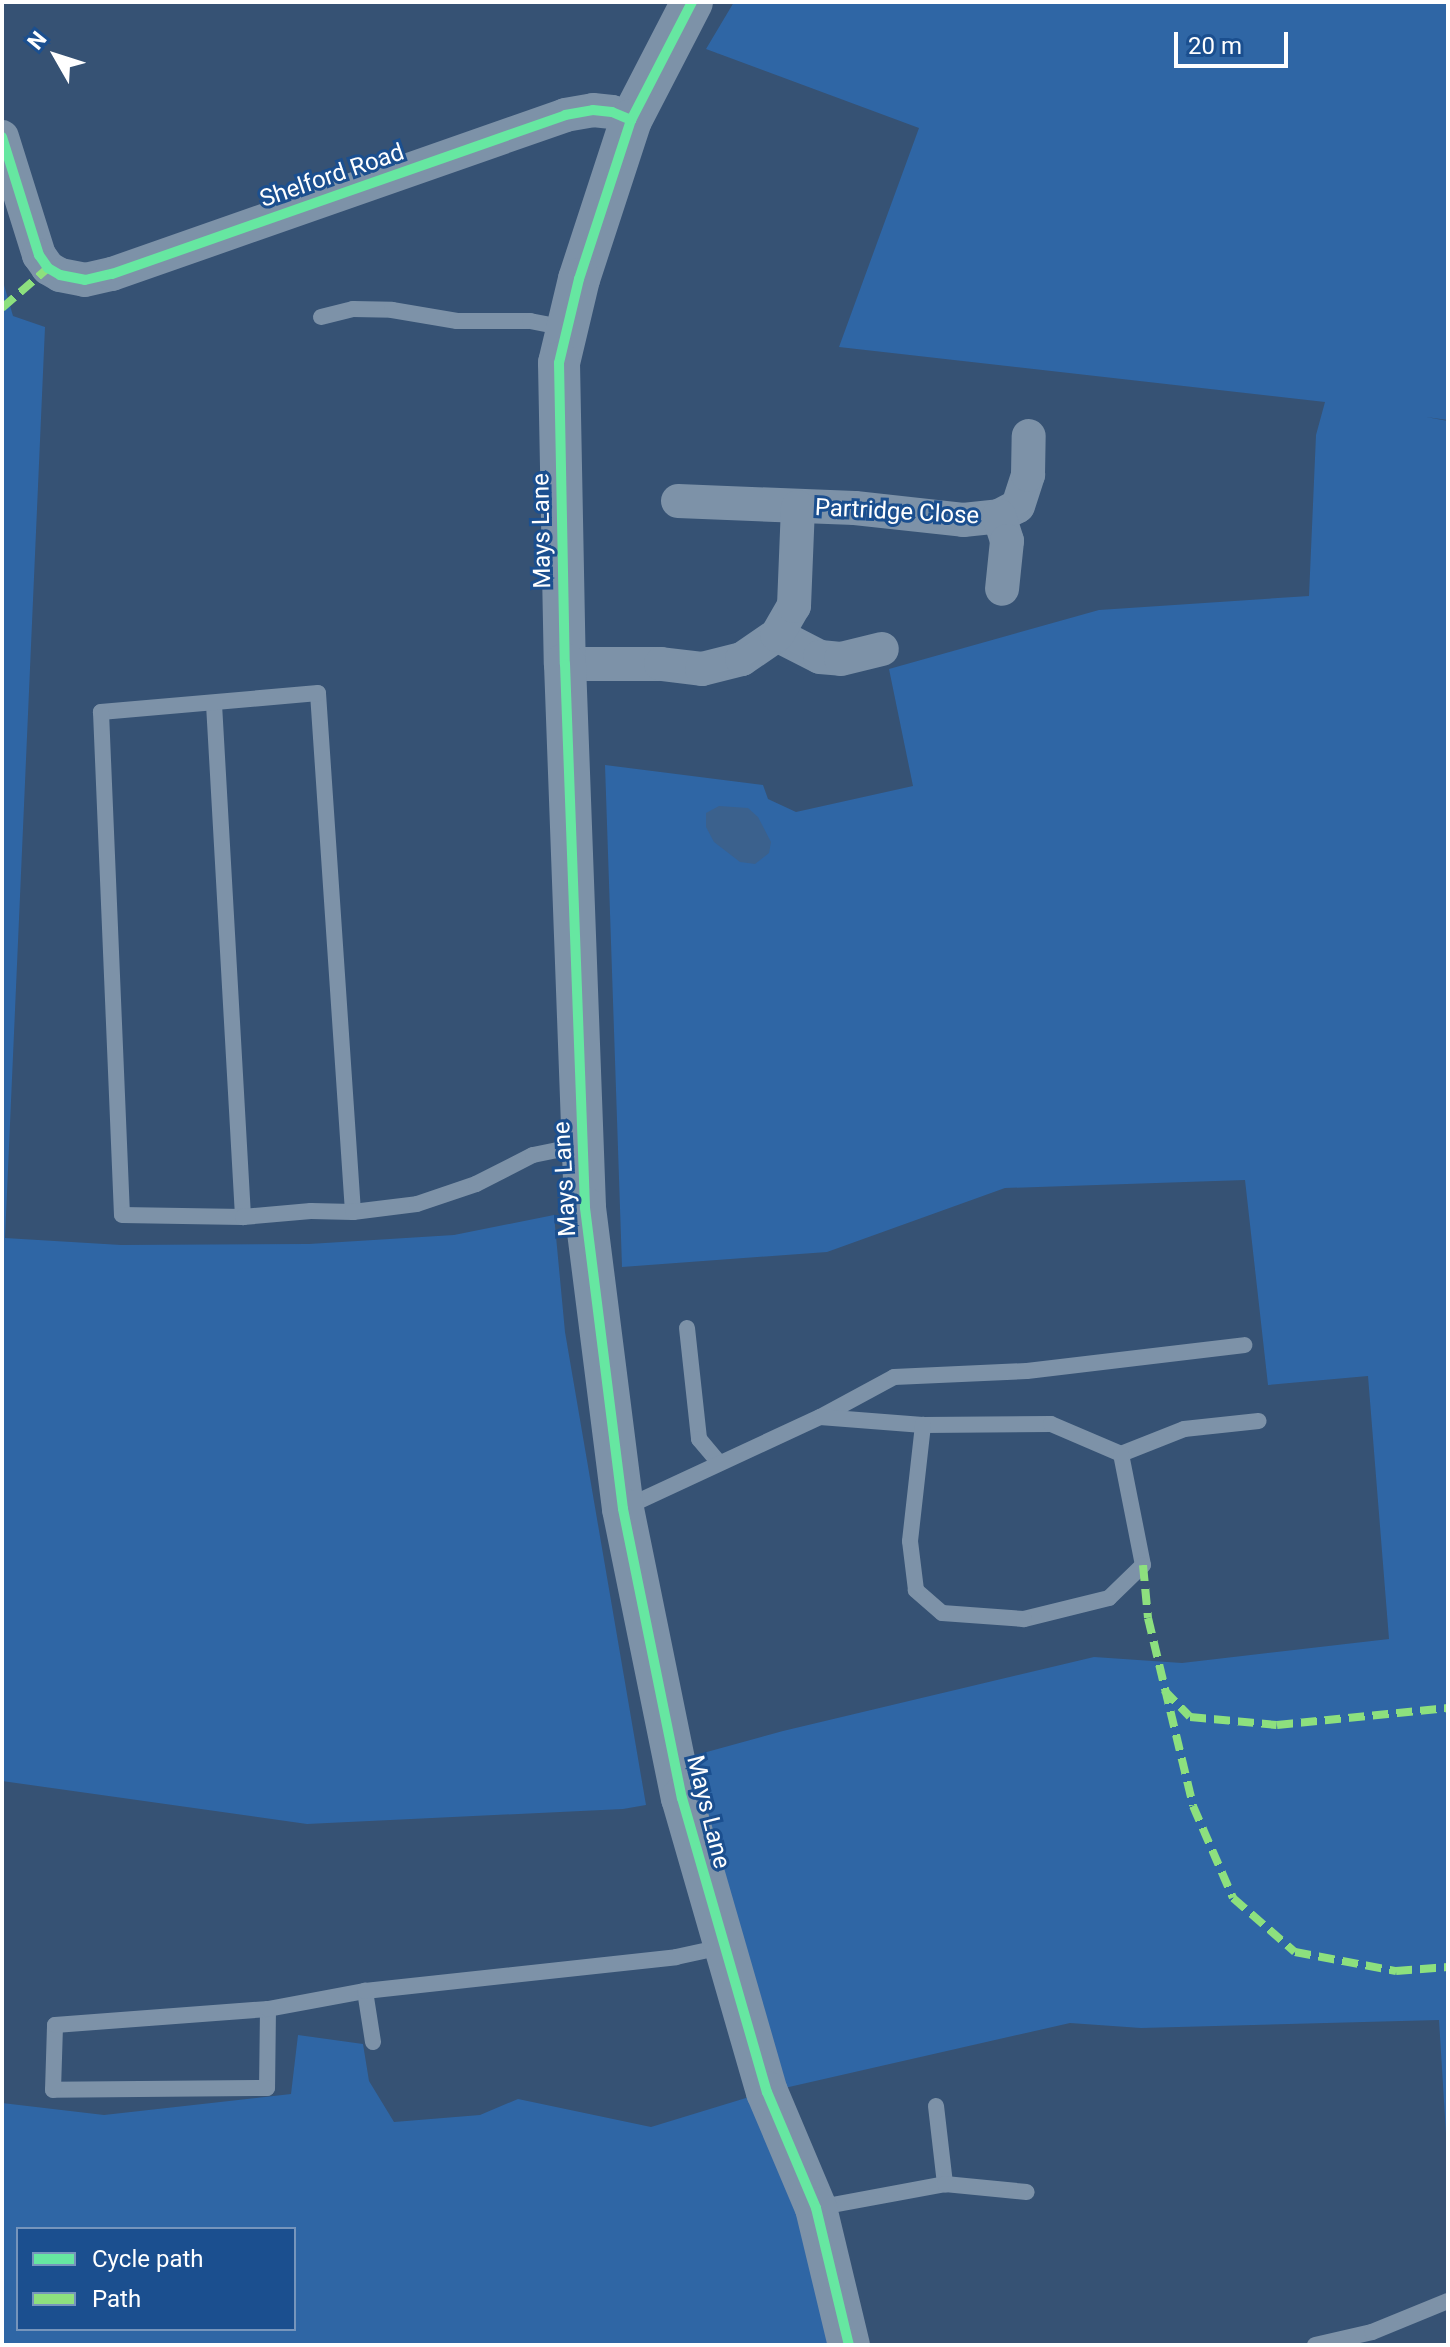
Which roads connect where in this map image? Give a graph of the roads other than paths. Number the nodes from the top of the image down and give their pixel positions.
1 (692, 2) edge
2 (631, 120) junction
3 (2, 137) edge
4 (321, 317) dead end
5 (565, 328) junction
6 (1029, 436) dead end
7 (678, 501) dead end
8 (798, 507) junction
9 (999, 516) junction
10 (1002, 589) dead end
11 (777, 635) junction
12 (882, 649) dead end
13 (565, 664) junction
14 (214, 704) junction
15 (582, 1145) junction
16 (353, 1212) junction
17 (243, 1217) junction
18 (687, 1328) dead end
19 (1244, 1345) dead end
20 (820, 1417) junction
21 (1259, 1421) dead end
22 (923, 1425) junction
23 (1121, 1454) junction
24 (718, 1462) junction
25 (623, 1509) junction
26 (722, 1947) junction
27 (365, 1991) junction
28 (268, 2009) junction
29 (373, 2042) dead end
30 (936, 2106) dead end
31 (945, 2184) junction
32 (1027, 2192) dead end
33 (816, 2208) junction
34 (1448, 2301) edge
35 (849, 2345) edge
36 (1315, 2345) edge

1 - 2 street, Mays Lane
2 - 3 street, Shelford Road
2 - 5 street, Mays Lane
4 - 5 lane
5 - 13 street, Mays Lane
6 - 9 street, Partridge Close
7 - 8 street, Partridge Close
8 - 9 street, Partridge Close
8 - 11 street, Partridge Close
9 - 10 street
11 - 12 street
11 - 13 street, Partridge Close
13 - 15 street, Mays Lane
14 - 16 lane
14 - 17 lane
14 - 17 lane
15 - 16 lane
15 - 25 street, Mays Lane
16 - 17 lane
18 - 24 lane
19 - 20 lane
20 - 22 lane
20 - 24 lane
21 - 23 lane
22 - 23 lane
22 - 23 lane
24 - 25 lane
25 - 26 street, Mays Lane
26 - 27 lane
26 - 33 street, Mays Lane
27 - 28 lane
27 - 29 lane
28 - 28 lane
30 - 31 lane
31 - 32 lane
31 - 33 lane
33 - 35 street, Mays Lane
34 - 36 lane

